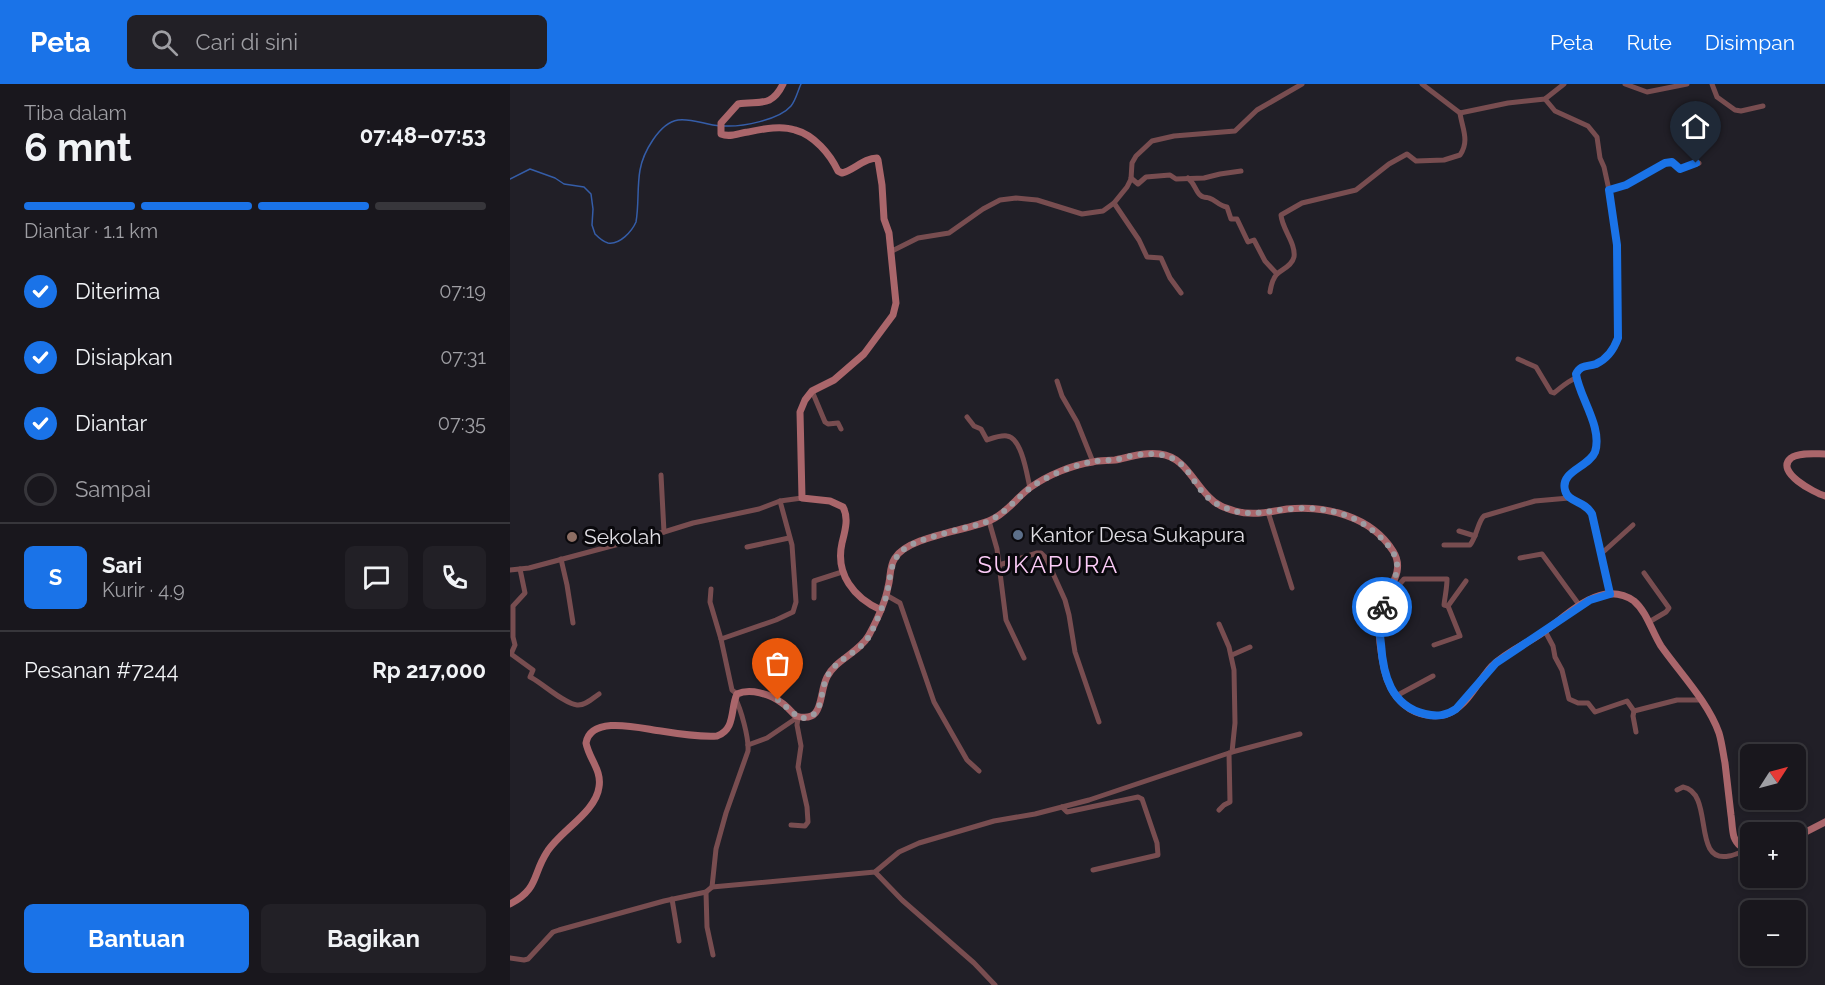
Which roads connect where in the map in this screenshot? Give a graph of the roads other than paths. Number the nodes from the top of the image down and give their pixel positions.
1 (783, 84) edge
2 (1302, 84) edge
3 (1422, 84) edge
4 (1564, 84) edge
5 (1625, 84) edge
6 (1687, 84) edge
7 (1712, 84) edge
8 (1545, 99) junction
9 (1762, 106) dead end
10 (1460, 112) junction
11 (1699, 163) dead end
12 (1241, 171) dead end
13 (1131, 178) junction
14 (1188, 178) junction
15 (1609, 190) junction
16 (1114, 203) junction
17 (892, 251) junction
18 (1277, 274) junction
19 (1180, 292) dead end
20 (1269, 292) dead end
21 (1518, 359) dead end
22 (1576, 378) junction
23 (1057, 381) dead end
24 (812, 391) junction
25 (967, 417) dead end
26 (841, 429) dead end
27 (1825, 453) edge
28 (1093, 462) junction
29 (661, 475) dead end
30 (1030, 488) junction
31 (1825, 496) edge
32 (802, 498) junction
33 (1569, 498) junction
34 (780, 501) junction
35 (1268, 512) junction
36 (989, 521) junction
37 (1634, 525) dead end
38 (1459, 531) dead end
39 (664, 532) junction
40 (1475, 536) junction
41 (789, 538) junction
42 (1444, 545) dead end
43 (747, 547) dead end
44 (1602, 553) junction
45 (1520, 558) dead end
46 (561, 559) junction
47 (999, 565) junction
48 (520, 569) junction
49 (510, 570) edge
50 (842, 572) junction
51 (1644, 573) dead end
52 (1466, 582) dead end
53 (1292, 588) dead end
54 (711, 589) dead end
55 (1610, 594) junction
56 (886, 595) junction
57 (814, 598) dead end
58 (1385, 600) junction
59 (1448, 606) junction
60 (1580, 606) junction
61 (881, 610) junction
62 (1649, 622) junction
63 (573, 623) dead end
64 (1219, 624) dead end
65 (1545, 631) junction
66 (722, 639) junction
67 (1434, 645) dead end
68 (1250, 647) dead end
69 (1232, 655) junction
70 (1024, 658) dead end
71 (1432, 676) dead end
72 (599, 694) dead end
73 (736, 696) junction
74 (1396, 696) junction
75 (1700, 700) junction
76 (1634, 711) junction
77 (798, 718) junction
78 (1099, 722) dead end
79 (1636, 732) dead end
80 (1300, 734) dead end
81 (748, 745) junction
82 (1231, 753) junction
83 (979, 771) dead end
84 (1677, 790) dead end
85 (1062, 807) junction
86 (1219, 810) dead end
87 (1825, 822) edge
88 (791, 825) dead end
89 (1806, 832) edge
90 (1740, 845) edge
91 (1740, 853) edge
92 (1093, 870) dead end
93 (875, 872) junction
94 (712, 887) junction
95 (706, 892) junction
96 (672, 899) junction
97 (510, 904) edge
98 (679, 941) dead end
99 (713, 955) dead end
100 (510, 958) edge
101 (995, 985) edge

1 - 17 main road
2 - 13 street
3 - 10 street
4 - 8 street
5 - 6 street
7 - 9 street
8 - 10 street
8 - 15 street
10 - 18 street
11 - 15 street
12 - 14 street
13 - 14 street
13 - 16 street
14 - 18 street
15 - 22 street
16 - 17 street
16 - 19 street
17 - 24 main road
18 - 20 street
21 - 22 street
22 - 33 street
23 - 28 street
24 - 26 street
24 - 32 main road
25 - 30 street
27 - 31 main road
28 - 30 main road
28 - 35 main road
29 - 39 street
30 - 36 main road
32 - 34 street
32 - 50 main road
33 - 40 street
33 - 44 street
34 - 39 street
34 - 41 street
35 - 53 street
35 - 58 main road
36 - 47 street
36 - 56 main road
37 - 44 street
38 - 40 street
39 - 46 street
40 - 42 street
41 - 43 street
41 - 66 street
44 - 55 street
45 - 60 street
46 - 48 street
46 - 63 street
47 - 70 street
47 - 78 street
48 - 49 street
48 - 72 street
50 - 57 street
50 - 61 main road
51 - 62 street
52 - 59 street
54 - 66 street
55 - 60 main road
55 - 62 main road
56 - 61 main road
56 - 83 street
58 - 59 street
58 - 74 main road
59 - 67 street
60 - 65 main road
61 - 77 main road
62 - 75 main road
64 - 69 street
65 - 74 main road
65 - 76 street
66 - 73 street
68 - 69 street
69 - 82 street
71 - 74 street
73 - 77 main road
73 - 81 street
73 - 97 main road
75 - 76 street
75 - 90 main road
76 - 79 street
77 - 81 street
77 - 88 street
80 - 82 street
81 - 94 street
82 - 85 street
82 - 86 street
84 - 91 street
85 - 92 street
85 - 93 street
87 - 89 main road
93 - 94 street
93 - 101 street
94 - 95 street
95 - 96 street
95 - 99 street
96 - 98 street
96 - 100 street

